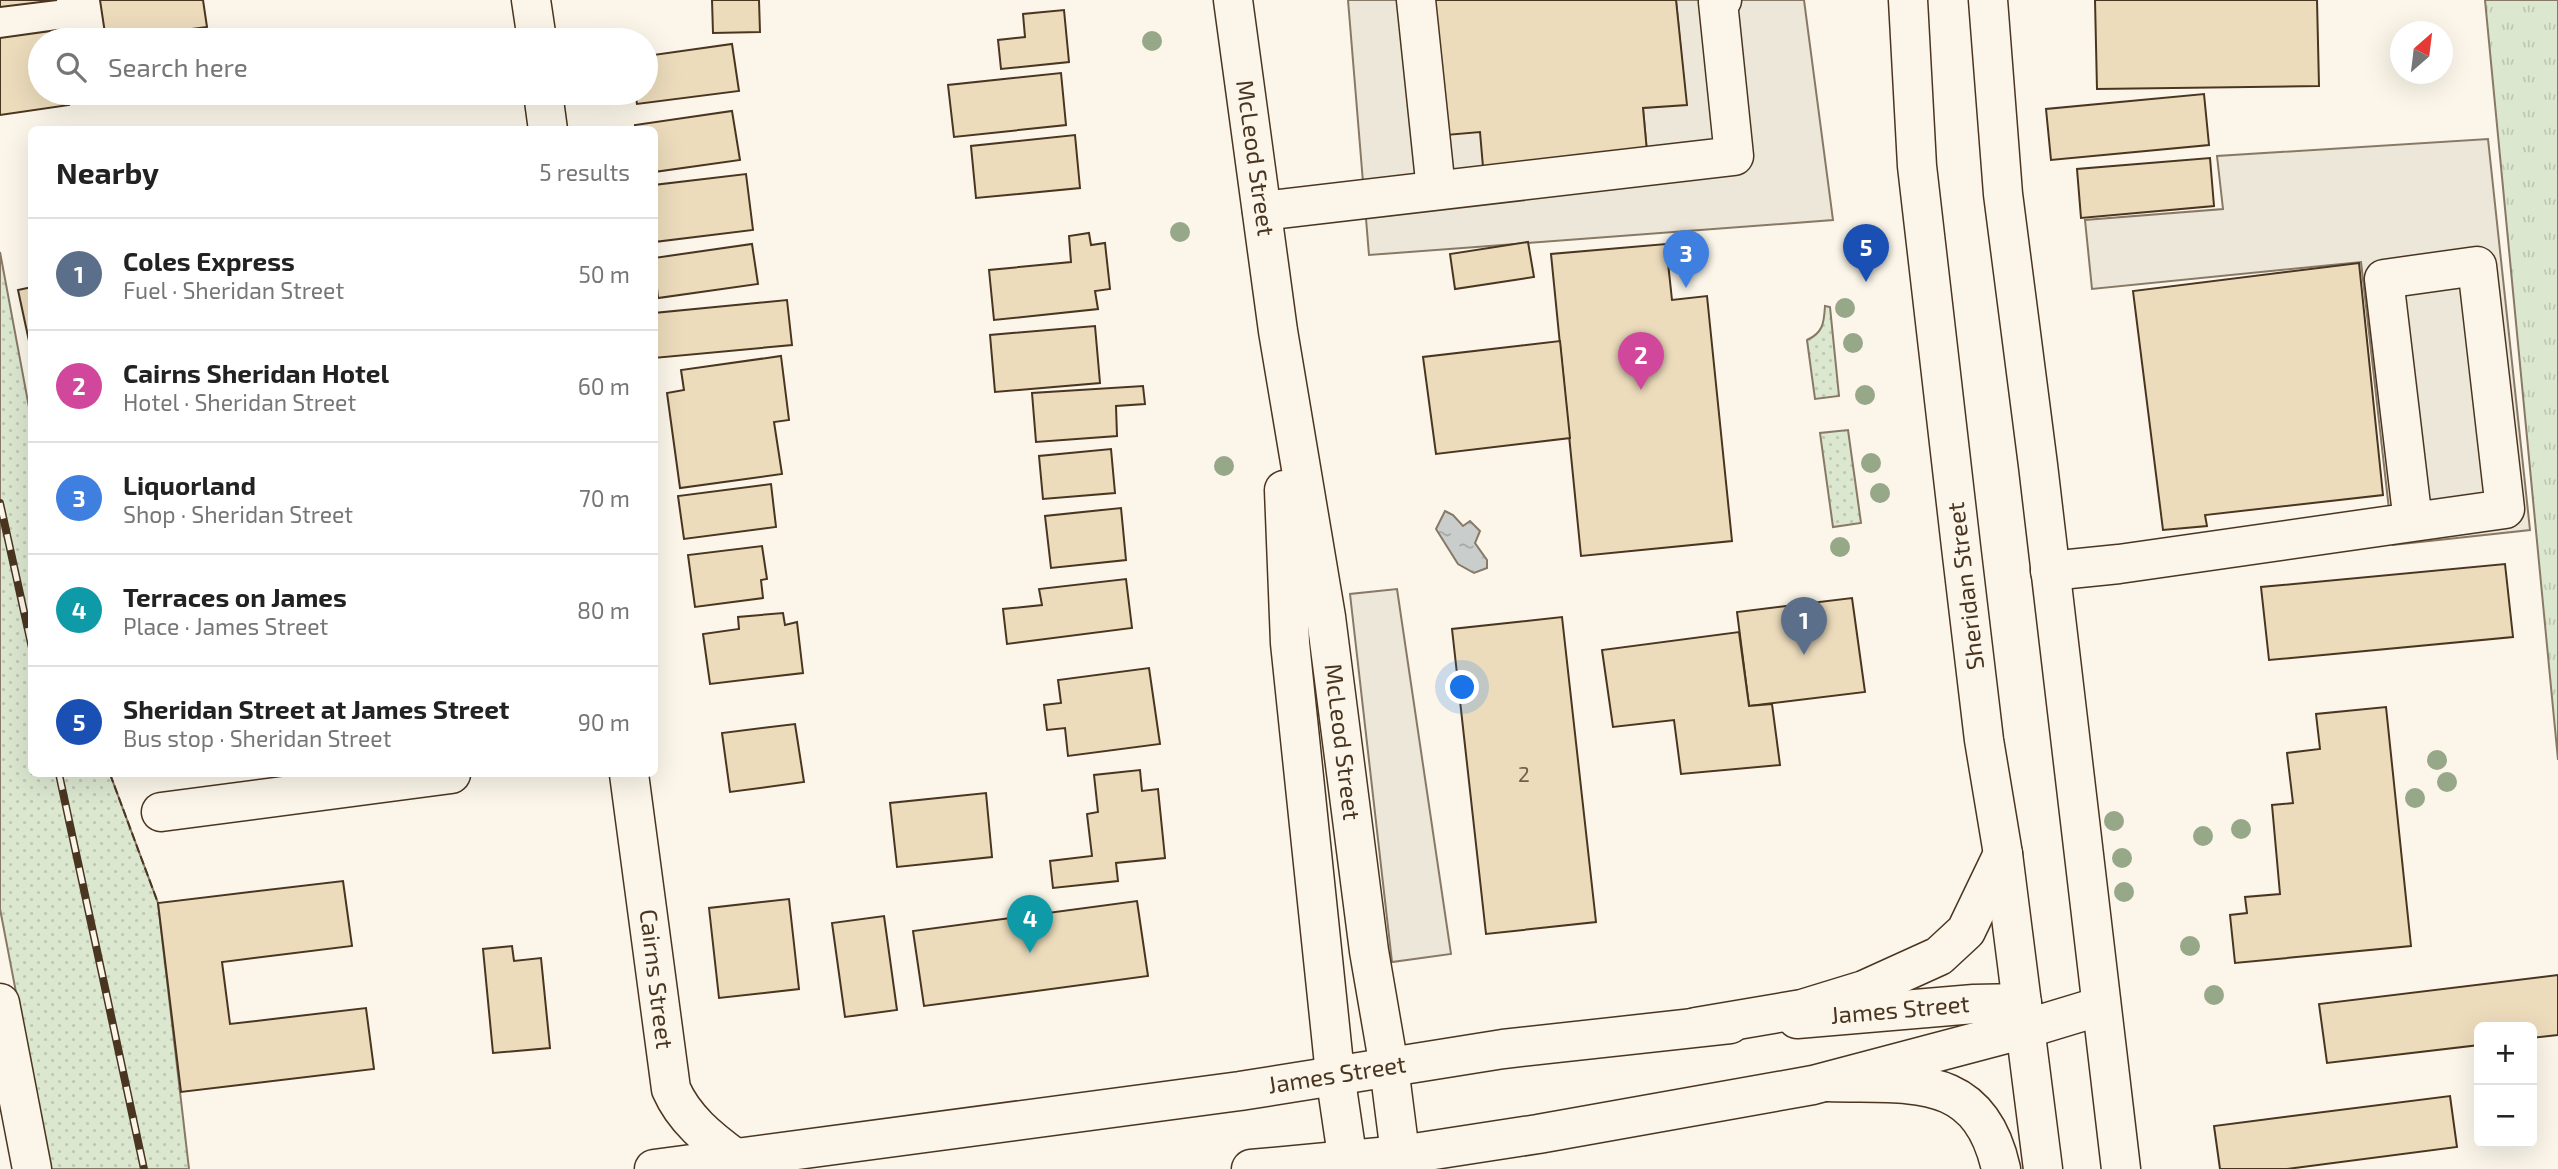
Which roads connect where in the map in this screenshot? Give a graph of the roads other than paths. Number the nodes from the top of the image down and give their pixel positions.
1 (531, 0) edge
2 (1233, 0) edge
3 (1416, 0) edge
4 (1722, 0) edge
5 (1908, 0) edge
6 (1988, 0) edge
7 (535, 28) edge
8 (545, 105) edge
9 (547, 126) edge
10 (1436, 190) junction
11 (1262, 211) junction
12 (1276, 316) junction
13 (2413, 522) junction
14 (2050, 572) junction
15 (428, 777) edge
16 (629, 777) edge
17 (161, 812) dead end
18 (2003, 854) junction
19 (0, 1003) edge
20 (2101, 1006) junction
21 (2023, 1016) junction
22 (1696, 1027) junction
23 (1389, 1068) junction
24 (1335, 1074) junction
25 (1828, 1082) junction
26 (735, 1158) junction
27 (1401, 1162) edge
28 (1349, 1165) edge
29 (32, 1169) edge
30 (654, 1169) edge
31 (1251, 1169) edge
32 (2000, 1169) edge
33 (2043, 1169) edge
34 (2121, 1169) edge

1 - 7 main road
2 - 11 main road, McLeod Street
3 - 10 main road
4 - 10 main road
5 - 18 main road, Sheridan Street
6 - 14 main road
8 - 9 main road
10 - 11 main road
11 - 12 main road, McLeod Street
12 - 23 main road, McLeod Street
12 - 24 main road, McLeod Street
13 - 13 main road
13 - 14 main road
14 - 20 main road
15 - 17 main road
16 - 26 main road, Cairns Street
18 - 21 main road, Sheridan Street
18 - 22 main road
19 - 29 main road
20 - 21 main road
20 - 34 main road
21 - 22 main road, James Street
21 - 25 main road, James Street
21 - 33 main road, Sheridan Street
22 - 23 main road, James Street
23 - 24 main road, James Street
23 - 27 main road, McLeod Street
24 - 26 main road, James Street
24 - 28 main road, McLeod Street
25 - 27 main road, James Street
25 - 32 main road
26 - 30 main road, James Street
27 - 28 main road, James Street
28 - 31 main road, James Street

